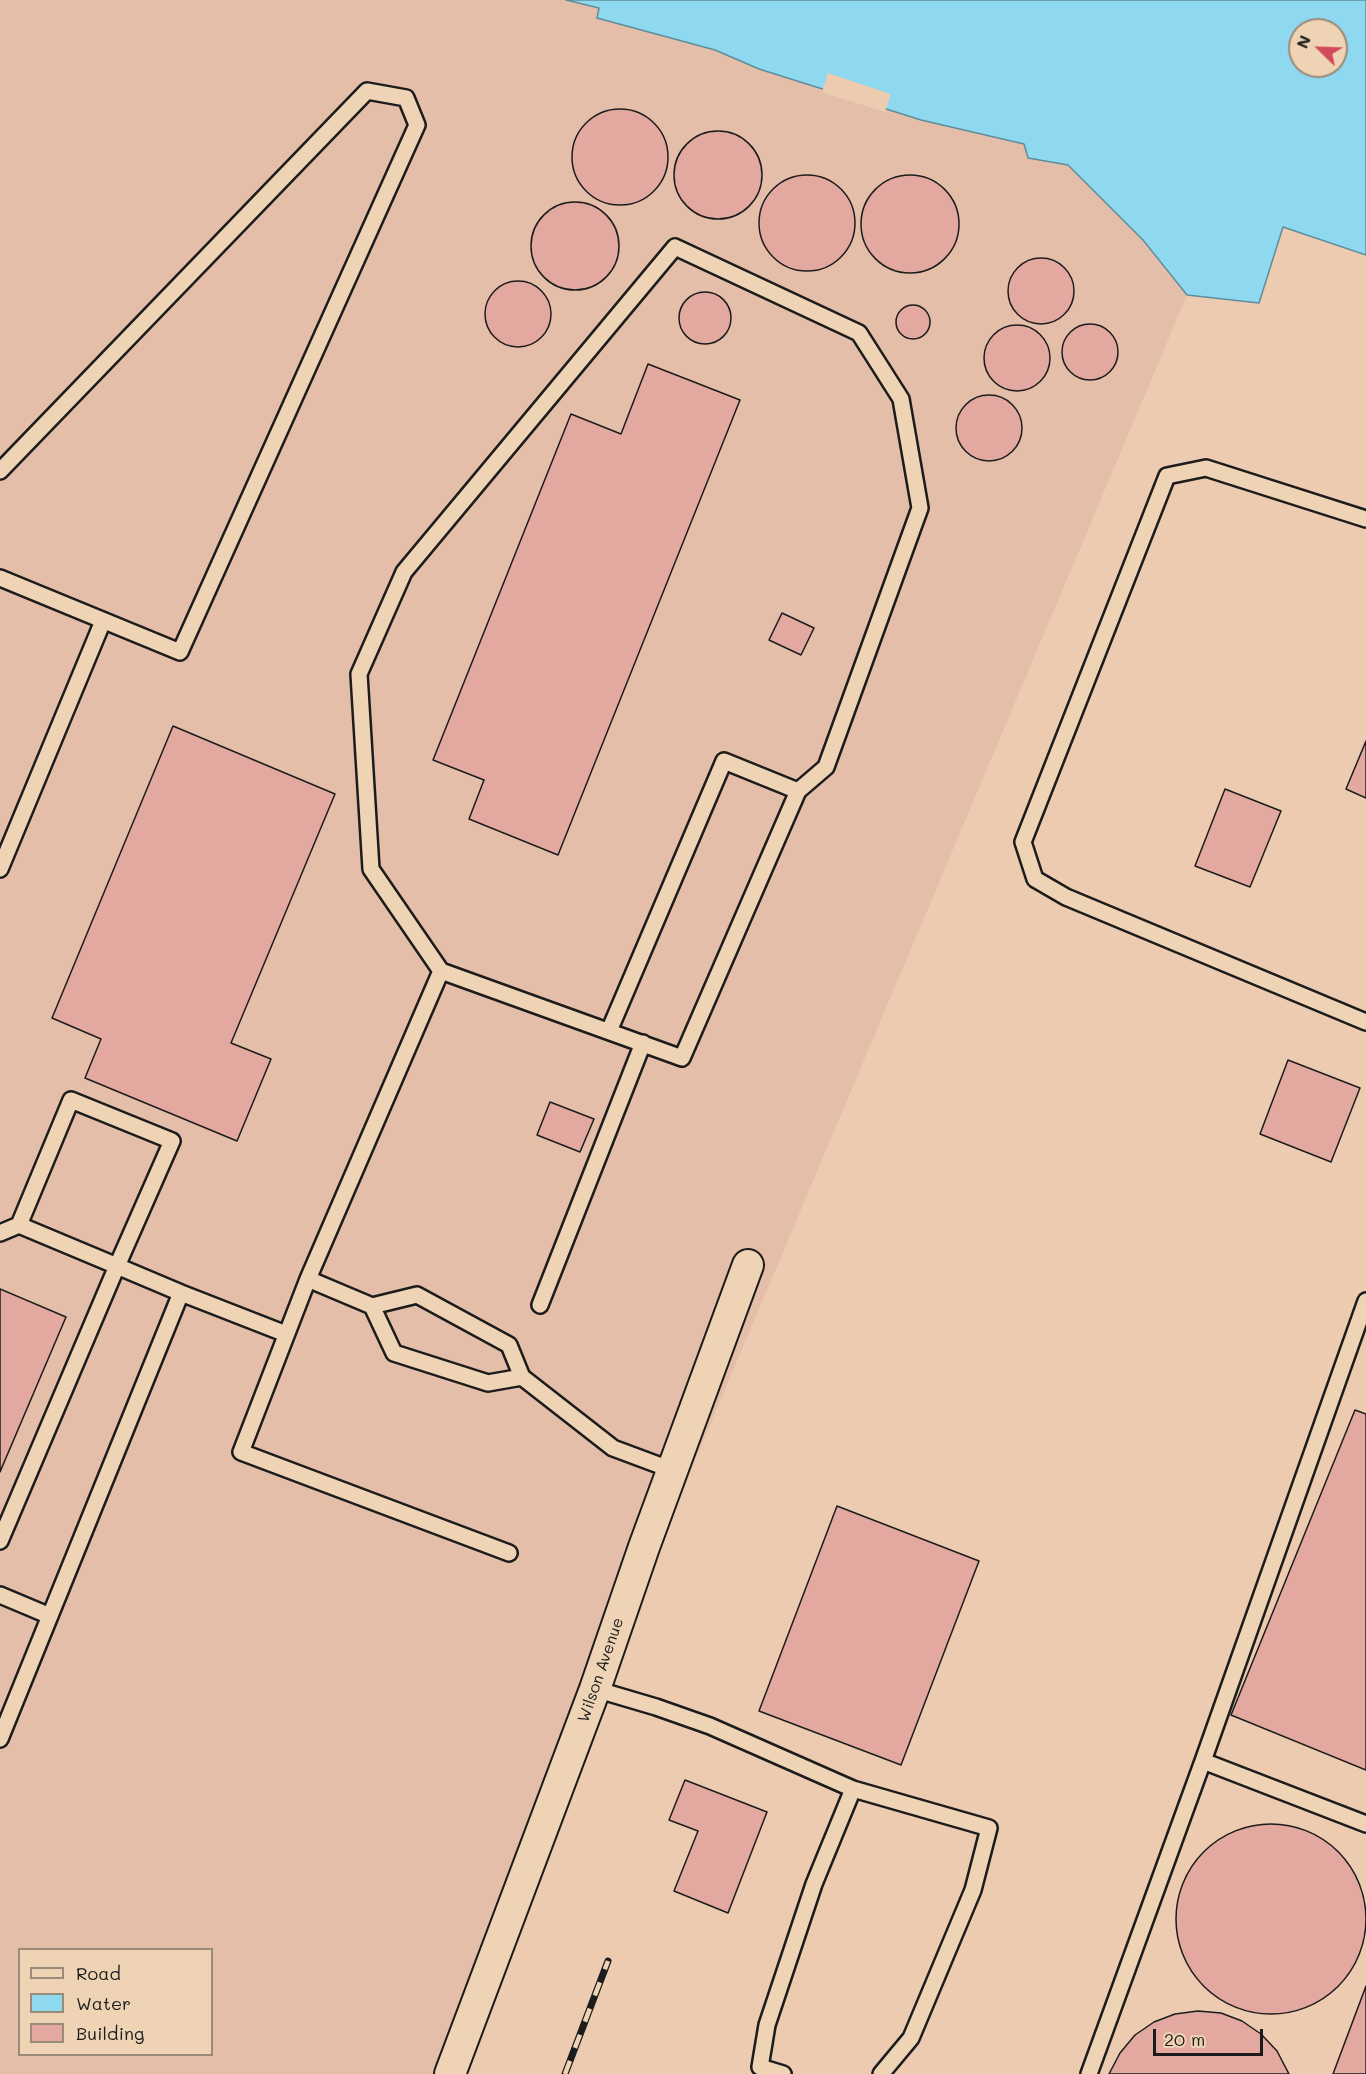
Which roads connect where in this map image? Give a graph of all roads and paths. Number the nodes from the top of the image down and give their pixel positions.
1 (0, 471) edge
2 (1366, 519) edge
3 (0, 578) edge
4 (103, 621) junction
5 (798, 792) junction
6 (0, 869) edge
7 (441, 971) junction
8 (1366, 1022) edge
9 (609, 1031) junction
10 (643, 1043) junction
11 (19, 1225) junction
12 (0, 1233) edge
13 (748, 1265) dead end
14 (117, 1266) junction
15 (308, 1280) junction
16 (181, 1293) junction
17 (1366, 1301) edge
18 (540, 1305) dead end
19 (372, 1306) junction
20 (286, 1334) junction
21 (522, 1377) junction
22 (672, 1470) junction
23 (0, 1541) edge
24 (509, 1553) dead end
25 (0, 1595) edge
26 (50, 1616) junction
27 (595, 1689) junction
28 (0, 1739) edge
29 (1203, 1761) junction
30 (853, 1789) junction
31 (1366, 1824) edge
32 (758, 2071) edge
33 (450, 2074) edge
34 (783, 2074) edge
35 (880, 2074) edge
36 (1089, 2074) edge

1 - 4 lane
2 - 8 lane
3 - 4 lane
4 - 6 lane
5 - 7 lane
5 - 9 lane
5 - 10 lane
7 - 9 lane
7 - 15 lane
9 - 10 lane
10 - 18 lane
11 - 12 lane
11 - 14 lane
11 - 14 lane
13 - 22 street, Wilson Avenue
14 - 16 lane
14 - 23 lane
15 - 19 lane
15 - 20 lane
16 - 20 lane
16 - 26 lane
17 - 29 lane
19 - 21 lane
19 - 21 lane
20 - 24 lane
21 - 22 lane
22 - 27 street, Wilson Avenue
25 - 26 lane
26 - 28 lane
27 - 30 lane
27 - 33 street, Wilson Avenue
29 - 31 lane
29 - 36 lane
30 - 32 lane
30 - 35 lane
32 - 34 lane

